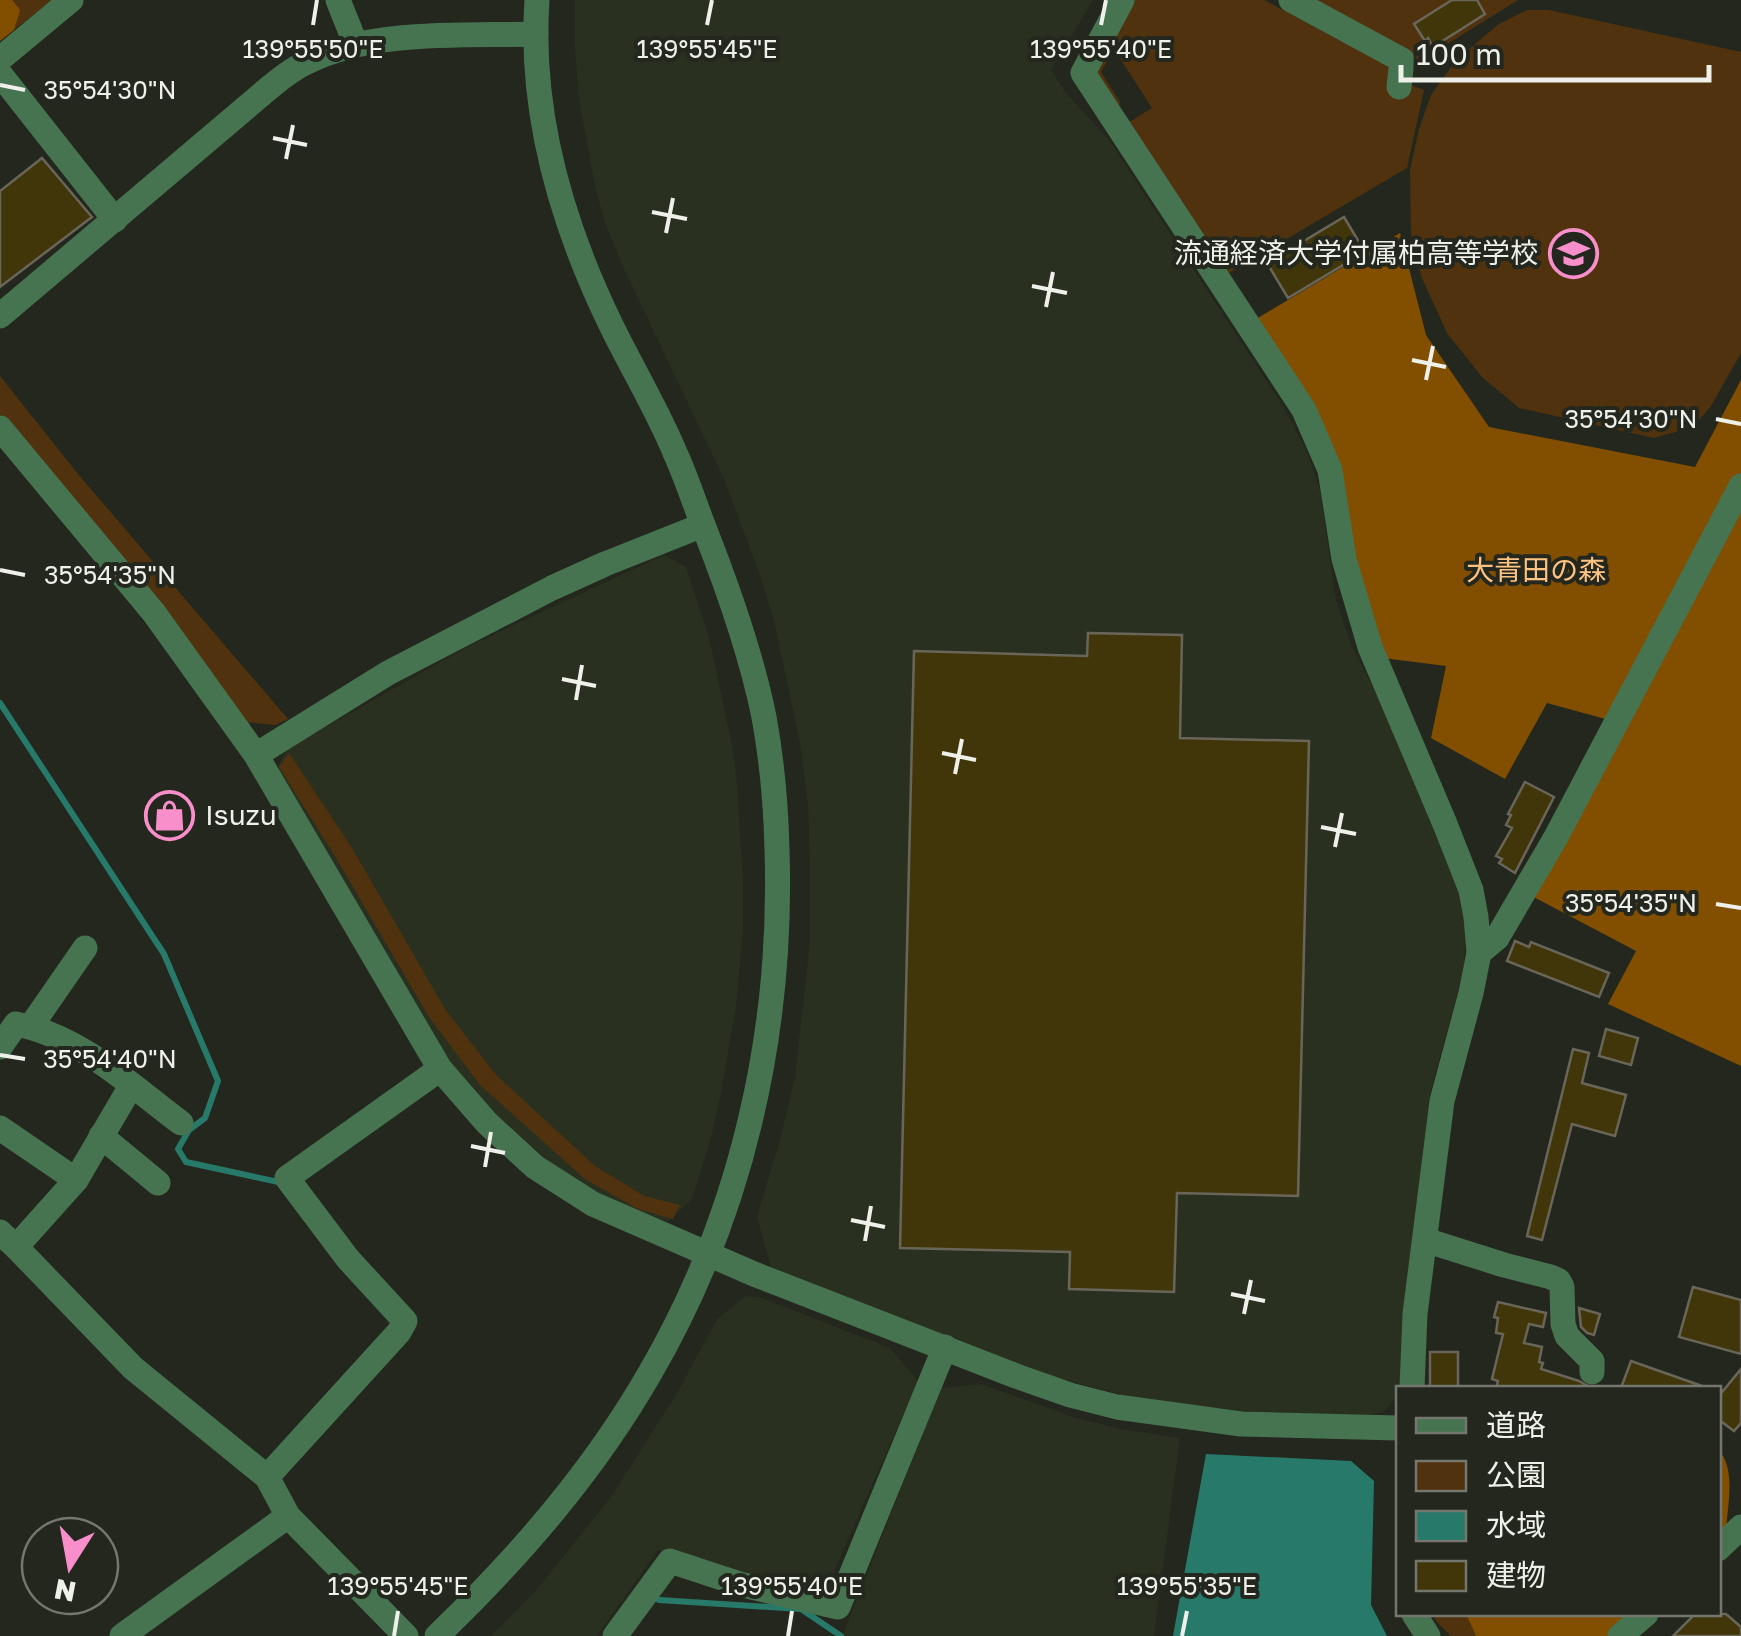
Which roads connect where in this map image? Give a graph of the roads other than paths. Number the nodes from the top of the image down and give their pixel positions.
1 (70, 0) edge
2 (338, 0) edge
3 (536, 0) edge
4 (1122, 0) edge
5 (1291, 0) edge
6 (536, 34) junction
7 (356, 45) junction
8 (0, 59) edge
9 (0, 74) edge
10 (1399, 87) dead end
11 (116, 220) junction
12 (0, 316) edge
13 (0, 428) edge
14 (1741, 486) edge
15 (703, 525) junction
16 (256, 755) junction
17 (84, 948) dead end
18 (1479, 953) junction
19 (30, 1026) junction
20 (0, 1047) edge
21 (440, 1069) junction
22 (130, 1086) junction
23 (181, 1123) dead end
24 (0, 1128) edge
25 (101, 1136) junction
26 (76, 1180) junction
27 (158, 1183) dead end
28 (1425, 1240) junction
29 (6, 1242) edge
30 (708, 1253) junction
31 (945, 1348) junction
32 (1592, 1372) dead end
33 (1412, 1386) edge
34 (1396, 1428) edge
35 (267, 1477) junction
36 (288, 1516) junction
37 (1741, 1527) edge
38 (1721, 1546) edge
39 (1644, 1616) edge
40 (122, 1636) edge
41 (406, 1636) edge
42 (438, 1636) edge
43 (614, 1636) edge
44 (1620, 1636) edge

1 - 8 street
2 - 7 street
3 - 6 street
4 - 18 street
5 - 10 street
6 - 7 street
6 - 15 street
7 - 11 street
9 - 11 street
11 - 12 street
13 - 16 street
14 - 18 street
15 - 16 street
15 - 30 street
16 - 21 street
17 - 19 street
18 - 28 street
19 - 20 street
19 - 22 street
21 - 30 street
21 - 35 street
22 - 23 street
22 - 25 street
24 - 26 street
25 - 26 street
25 - 27 street
26 - 29 street
28 - 32 street
28 - 33 street
29 - 35 street
30 - 31 street
30 - 42 street
31 - 34 street
31 - 43 street
35 - 36 street
36 - 40 street
36 - 41 street
37 - 38 street
39 - 44 street

